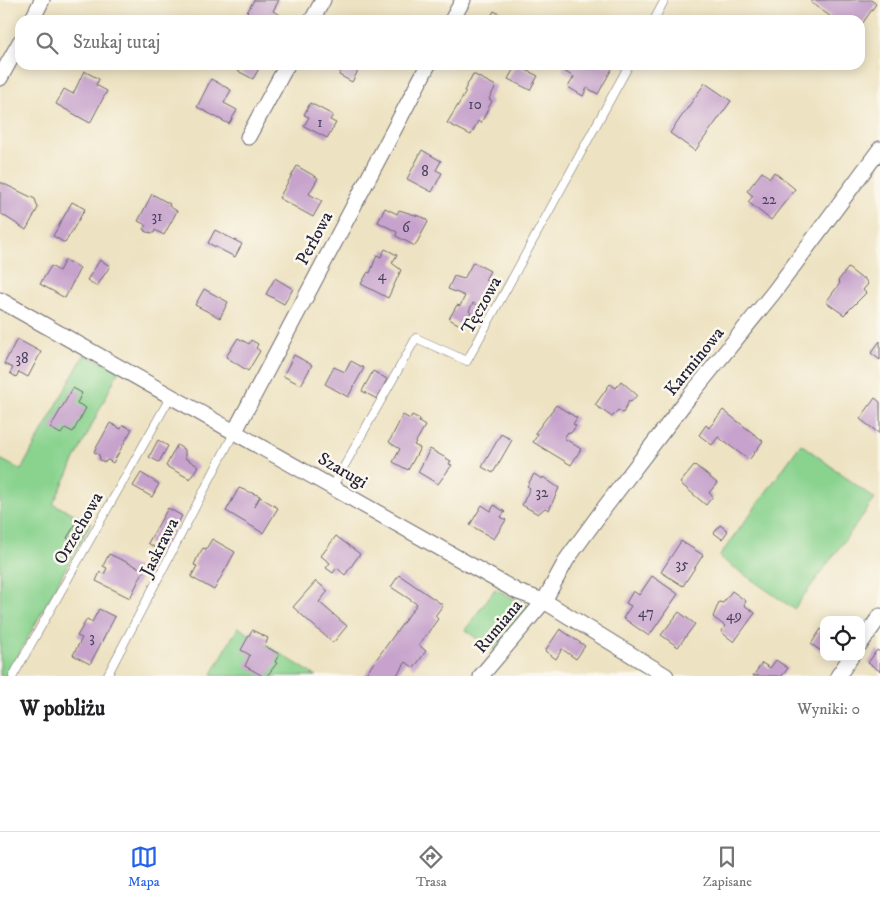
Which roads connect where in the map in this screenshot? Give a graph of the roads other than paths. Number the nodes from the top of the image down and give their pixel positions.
1 (42, 0) edge
2 (323, 0) edge
3 (463, 0) edge
4 (663, 3) dead end
5 (34, 15) edge
6 (315, 15) edge
7 (455, 15) edge
8 (657, 15) edge
9 (15, 51) edge
10 (284, 70) edge
11 (425, 70) edge
12 (626, 70) edge
13 (0, 78) edge
14 (248, 137) dead end
15 (880, 149) edge
16 (0, 300) edge
17 (171, 396) junction
18 (235, 431) junction
19 (333, 486) junction
20 (544, 601) junction
21 (880, 616) edge
22 (865, 637) edge
23 (849, 661) edge
24 (13, 676) edge
25 (107, 676) edge
26 (481, 676) edge
27 (666, 676) edge
28 (838, 676) edge

1 - 5 street
2 - 6 street
3 - 7 street
4 - 8 lane
9 - 13 street
10 - 14 street
11 - 18 street, Perłowa
12 - 19 lane, Tęczowa
15 - 20 street, Karminowa
16 - 17 street, Szarugi
17 - 18 street, Szarugi
17 - 24 lane, Orzechowa
18 - 19 street, Szarugi
18 - 25 lane, Jaskrawa
19 - 20 street, Szarugi
20 - 26 street, Rumiana
20 - 27 street, Szarugi
21 - 22 street
23 - 28 street

